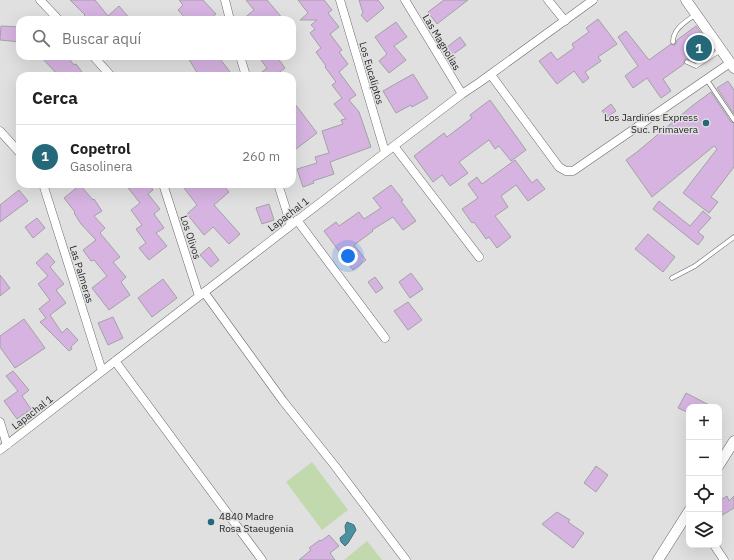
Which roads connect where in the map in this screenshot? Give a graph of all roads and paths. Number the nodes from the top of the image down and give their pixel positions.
1 (40, 0) edge
2 (225, 0) edge
3 (340, 0) edge
4 (405, 0) edge
5 (548, 0) edge
6 (593, 0) edge
7 (686, 0) edge
8 (696, 14) junction
9 (55, 16) edge
10 (229, 16) edge
11 (565, 21) junction
12 (673, 42) dead end
13 (721, 50) junction
14 (97, 60) edge
15 (241, 60) edge
16 (687, 62) dead end
17 (732, 66) edge
18 (107, 72) edge
19 (245, 72) edge
20 (491, 75) junction
21 (706, 80) junction
22 (462, 94) junction
23 (734, 120) edge
24 (0, 131) edge
25 (394, 146) junction
26 (16, 149) edge
27 (385, 152) junction
28 (44, 188) edge
29 (165, 188) edge
30 (280, 188) edge
31 (294, 222) junction
32 (734, 237) edge
33 (479, 257) dead end
34 (672, 278) dead end
35 (202, 294) junction
36 (385, 338) dead end
37 (115, 361) junction
38 (102, 371) junction
39 (0, 422) edge
40 (734, 441) edge
41 (3, 447) edge
42 (722, 460) edge
43 (686, 517) edge
44 (716, 548) edge
45 (262, 560) edge
46 (406, 560) edge
47 (658, 560) edge
48 (724, 560) edge

1 - 9 street
2 - 10 street
3 - 27 street, Los Eucaliptos
4 - 22 street, Las Magnolias
5 - 11 street
6 - 11 street, Lapachal 1
7 - 8 street
8 - 12 lane
8 - 13 street
11 - 20 street, Lapachal 1
13 - 16 lane
13 - 17 street
14 - 18 street
15 - 19 street
17 - 21 street
20 - 21 street
20 - 22 street, Lapachal 1
21 - 23 lane
22 - 25 street, Lapachal 1
24 - 26 street
25 - 27 street, Lapachal 1
25 - 33 street
27 - 31 street, Lapachal 1
28 - 38 street, Las Palmeras
29 - 35 street, Los Olivos
30 - 31 street
31 - 35 street, Lapachal 1
31 - 36 street
32 - 34 lane
35 - 37 street, Lapachal 1
35 - 46 street, Los Olivos
37 - 38 street, Lapachal 1
37 - 45 street
38 - 41 street, Lapachal 1
39 - 41 street
40 - 42 street
43 - 47 street
44 - 48 street

